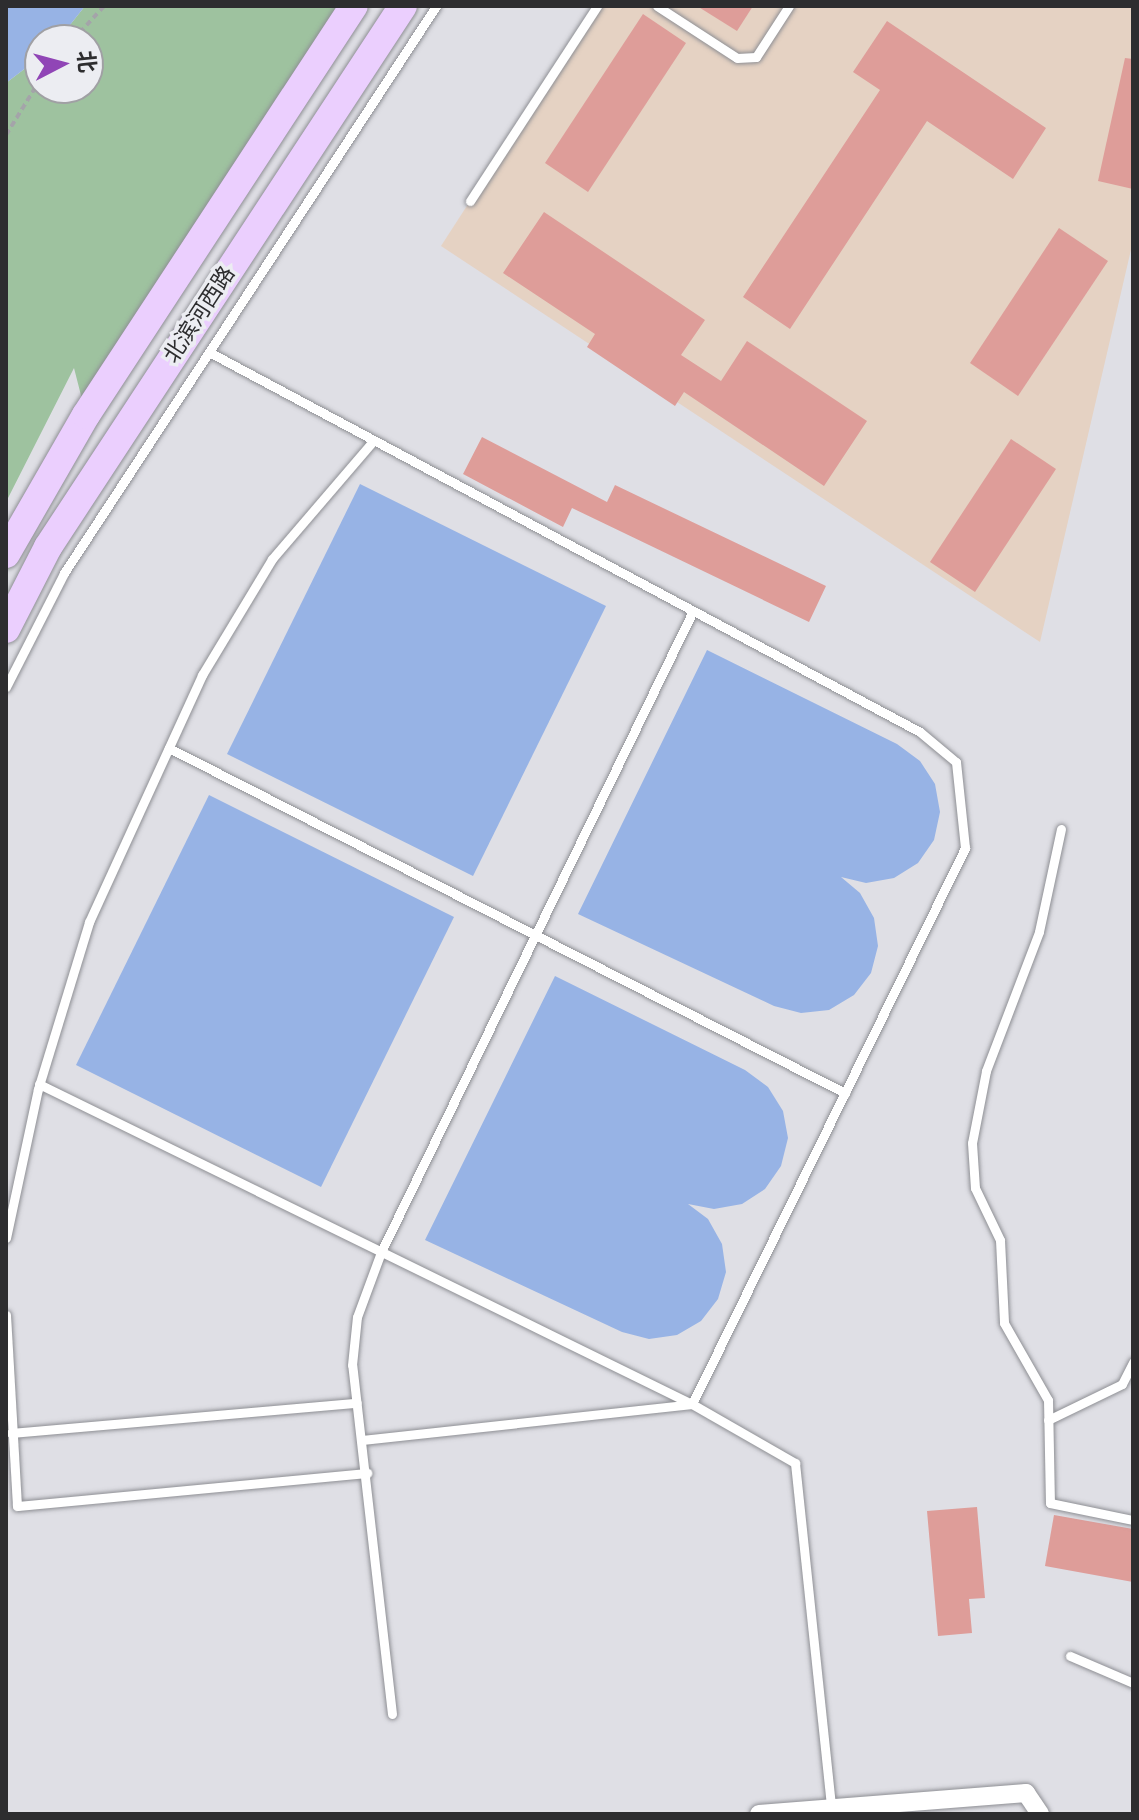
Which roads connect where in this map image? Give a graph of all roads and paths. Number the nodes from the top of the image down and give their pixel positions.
1 (104, 6) edge
2 (354, 6) edge
3 (403, 6) edge
4 (436, 6) edge
5 (597, 6) edge
6 (657, 6) edge
7 (789, 6) edge
8 (88, 24) edge
9 (25, 104) edge
10 (6, 135) edge
11 (470, 201) dead end
12 (209, 352) junction
13 (373, 441) junction
14 (6, 554) edge
15 (693, 611) junction
16 (6, 629) edge
17 (6, 687) edge
18 (169, 748) junction
19 (1061, 829) dead end
20 (536, 935) junction
21 (39, 1084) junction
22 (845, 1093) junction
23 (6, 1238) edge
24 (381, 1252) junction
25 (6, 1315) edge
26 (1133, 1362) edge
27 (357, 1403) junction
28 (692, 1404) junction
29 (1048, 1420) junction
30 (11, 1433) junction
31 (362, 1440) junction
32 (10, 1472) edge
33 (367, 1473) junction
34 (1133, 1520) edge
35 (1070, 1656) dead end
36 (1133, 1683) edge
37 (392, 1714) dead end
38 (831, 1808) junction
39 (759, 1814) edge
40 (1040, 1814) edge

1 - 8 path
2 - 14 main road, 北滨河西路
3 - 16 main road, 北滨河西路
4 - 12 lane
5 - 11 lane
6 - 7 lane
9 - 10 path
12 - 13 lane
12 - 17 lane
13 - 15 lane
13 - 18 lane
15 - 20 lane
15 - 22 lane
18 - 20 lane
18 - 21 lane
19 - 29 lane
20 - 22 lane
20 - 24 lane
21 - 23 lane
21 - 24 lane
22 - 28 lane
24 - 27 lane
24 - 28 lane
25 - 30 lane
26 - 29 lane
27 - 30 lane
27 - 31 lane
28 - 31 lane
28 - 38 lane
29 - 34 lane
30 - 32 lane
31 - 33 lane
32 - 33 lane
33 - 37 lane
35 - 36 lane
38 - 39 street
38 - 40 street

